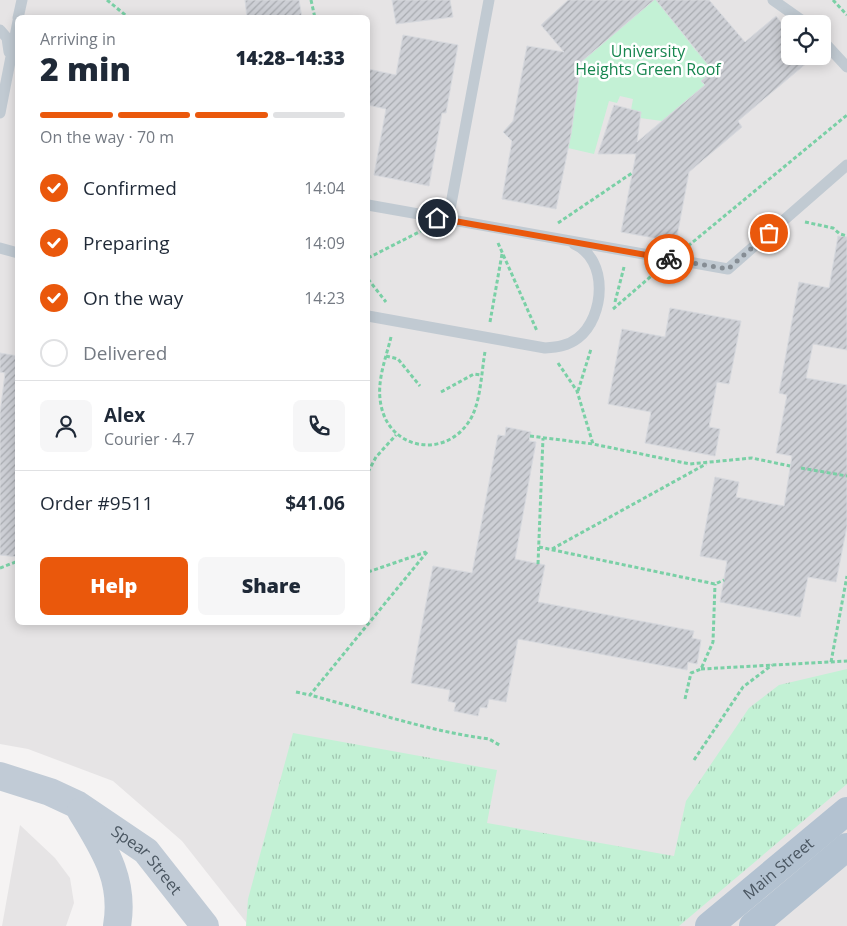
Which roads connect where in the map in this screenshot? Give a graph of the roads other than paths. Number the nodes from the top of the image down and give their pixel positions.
1 (22, 0) edge
2 (489, 0) edge
3 (773, 0) edge
4 (19, 15) edge
5 (794, 15) edge
6 (0, 30) edge
7 (15, 35) edge
8 (831, 50) edge
9 (9, 66) junction
10 (847, 67) edge
11 (0, 113) edge
12 (847, 165) edge
13 (370, 205) edge
14 (443, 219) junction
15 (563, 240) junction
16 (0, 248) edge
17 (15, 252) edge
18 (370, 316) edge
19 (0, 776) edge
20 (78, 806) junction
21 (847, 811) edge
22 (847, 847) edge
23 (117, 926) edge
24 (205, 926) edge
25 (709, 926) edge
26 (753, 926) edge

1 - 4 lane
2 - 14 lane
3 - 5 lane
6 - 9 lane
7 - 9 lane
8 - 10 lane
9 - 11 lane
12 - 15 lane
13 - 14 lane
14 - 15 lane
15 - 18 lane
16 - 17 lane
19 - 20 main road, Spear Street
20 - 23 main road, Spear Street
20 - 24 main road, Spear Street
21 - 25 main road, Main Street
22 - 26 main road, Main Street

